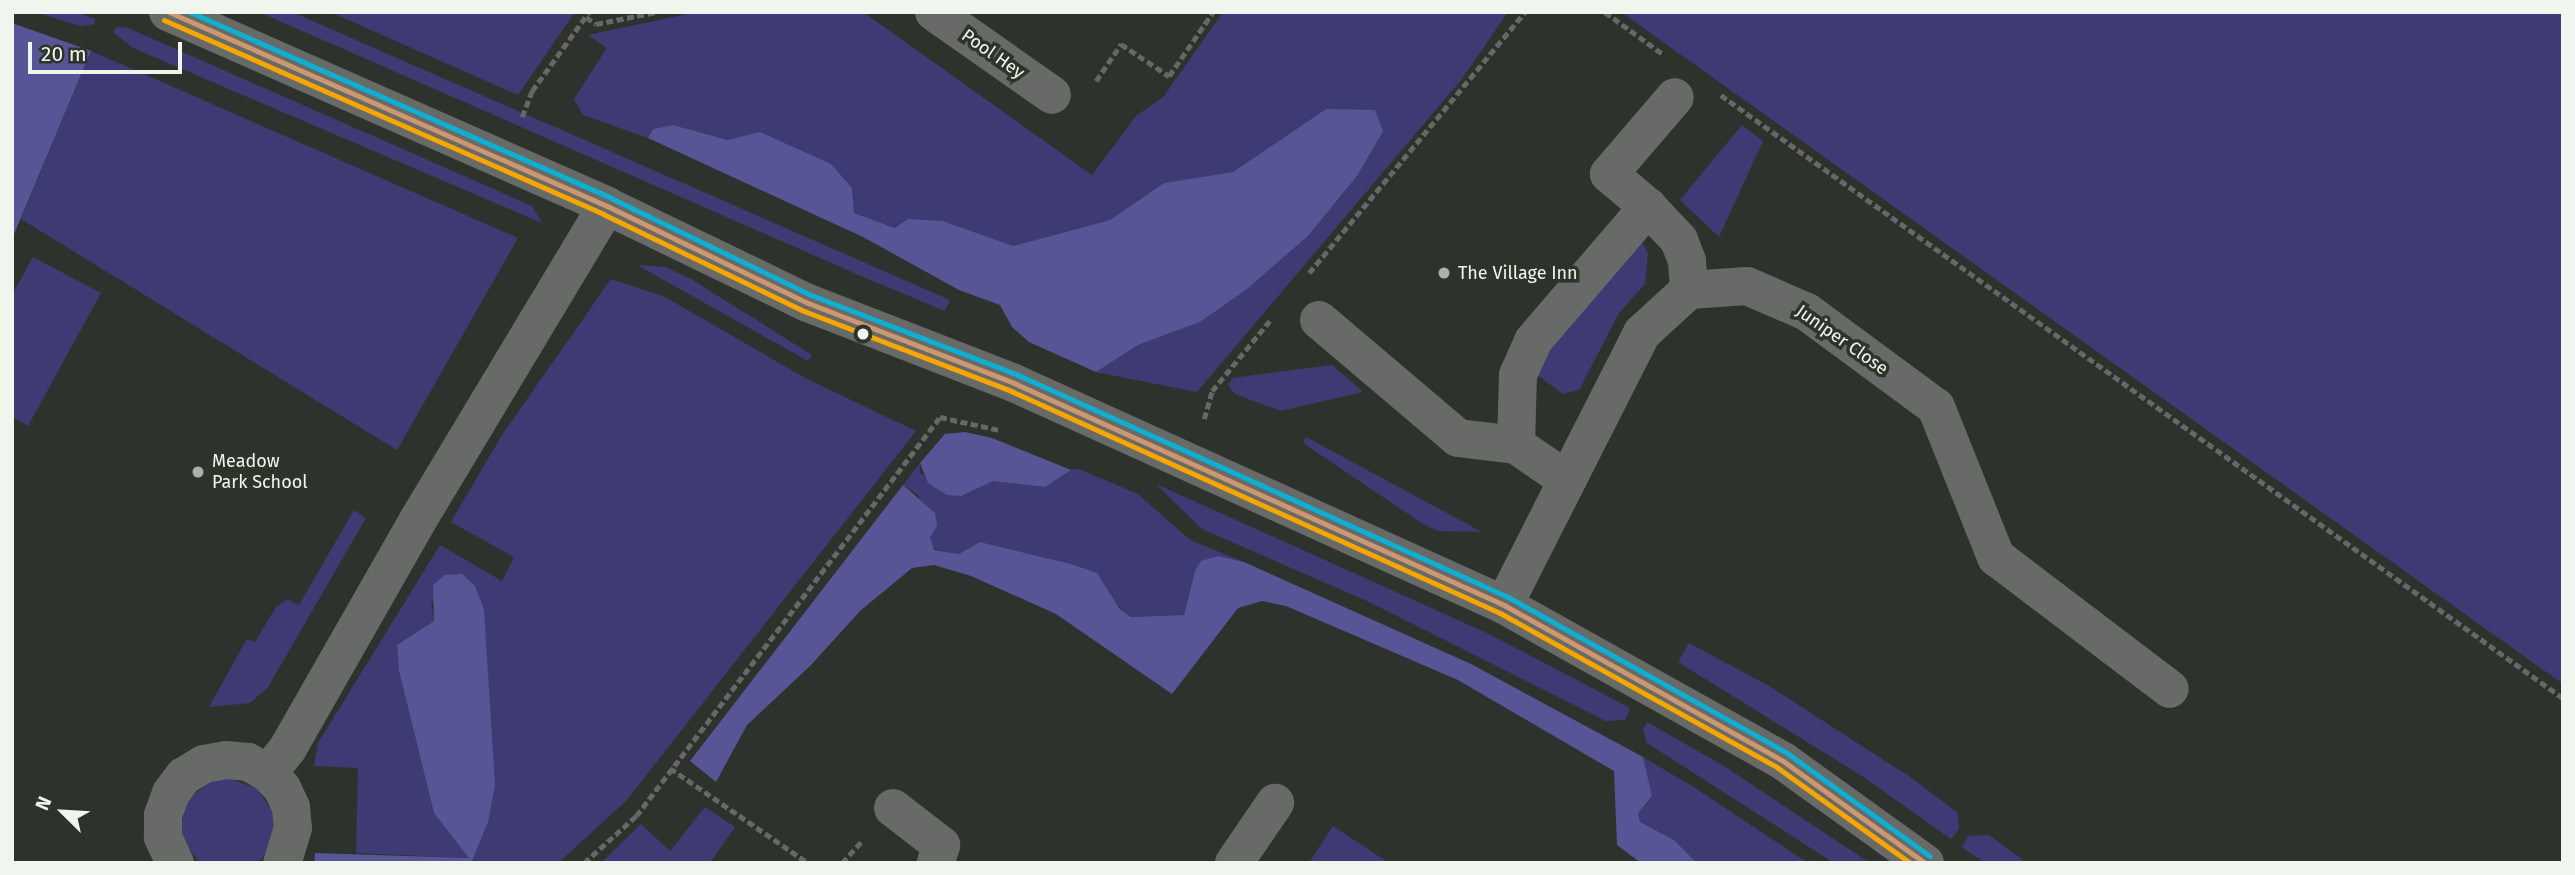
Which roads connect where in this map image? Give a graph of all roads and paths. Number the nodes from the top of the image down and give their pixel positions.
1 (168, 12) edge
2 (656, 12) edge
3 (934, 12) edge
4 (1213, 12) edge
5 (1525, 12) edge
6 (1605, 12) edge
7 (587, 14) edge
8 (1671, 60) dead end
9 (1715, 91) dead end
10 (1052, 95) joint
11 (1675, 97) dead end
12 (506, 160) junction
13 (607, 205) junction
14 (1648, 207) junction
15 (1302, 281) dead end
16 (1689, 290) junction
17 (1276, 314) dead end
18 (1319, 320) dead end
19 (1038, 395) junction
20 (1516, 445) junction
21 (1192, 462) junction
22 (1567, 480) junction
23 (1504, 605) junction
24 (2170, 689) dead end
25 (2563, 698) edge
26 (670, 768) junction
27 (268, 773) junction
28 (1275, 803) dead end
29 (893, 808) dead end
30 (175, 863) edge
31 (282, 863) edge
32 (584, 863) edge
33 (808, 863) edge
34 (936, 863) edge
35 (1234, 863) edge
36 (1925, 863) edge

1 - 12 street
2 - 7 path
3 - 10 street, Pool Hey
4 - 10 path
5 - 15 path
6 - 8 path
7 - 12 path
9 - 25 path
11 - 14 street
12 - 13 street
13 - 19 street
13 - 27 street
14 - 16 street
14 - 20 street
16 - 22 street
16 - 24 street, Juniper Close
17 - 21 path
18 - 20 street
19 - 21 street
19 - 26 path
20 - 22 street
21 - 23 street
22 - 23 street
23 - 36 street
26 - 32 path
26 - 33 path
27 - 30 street
27 - 31 street
28 - 35 street
29 - 34 street

